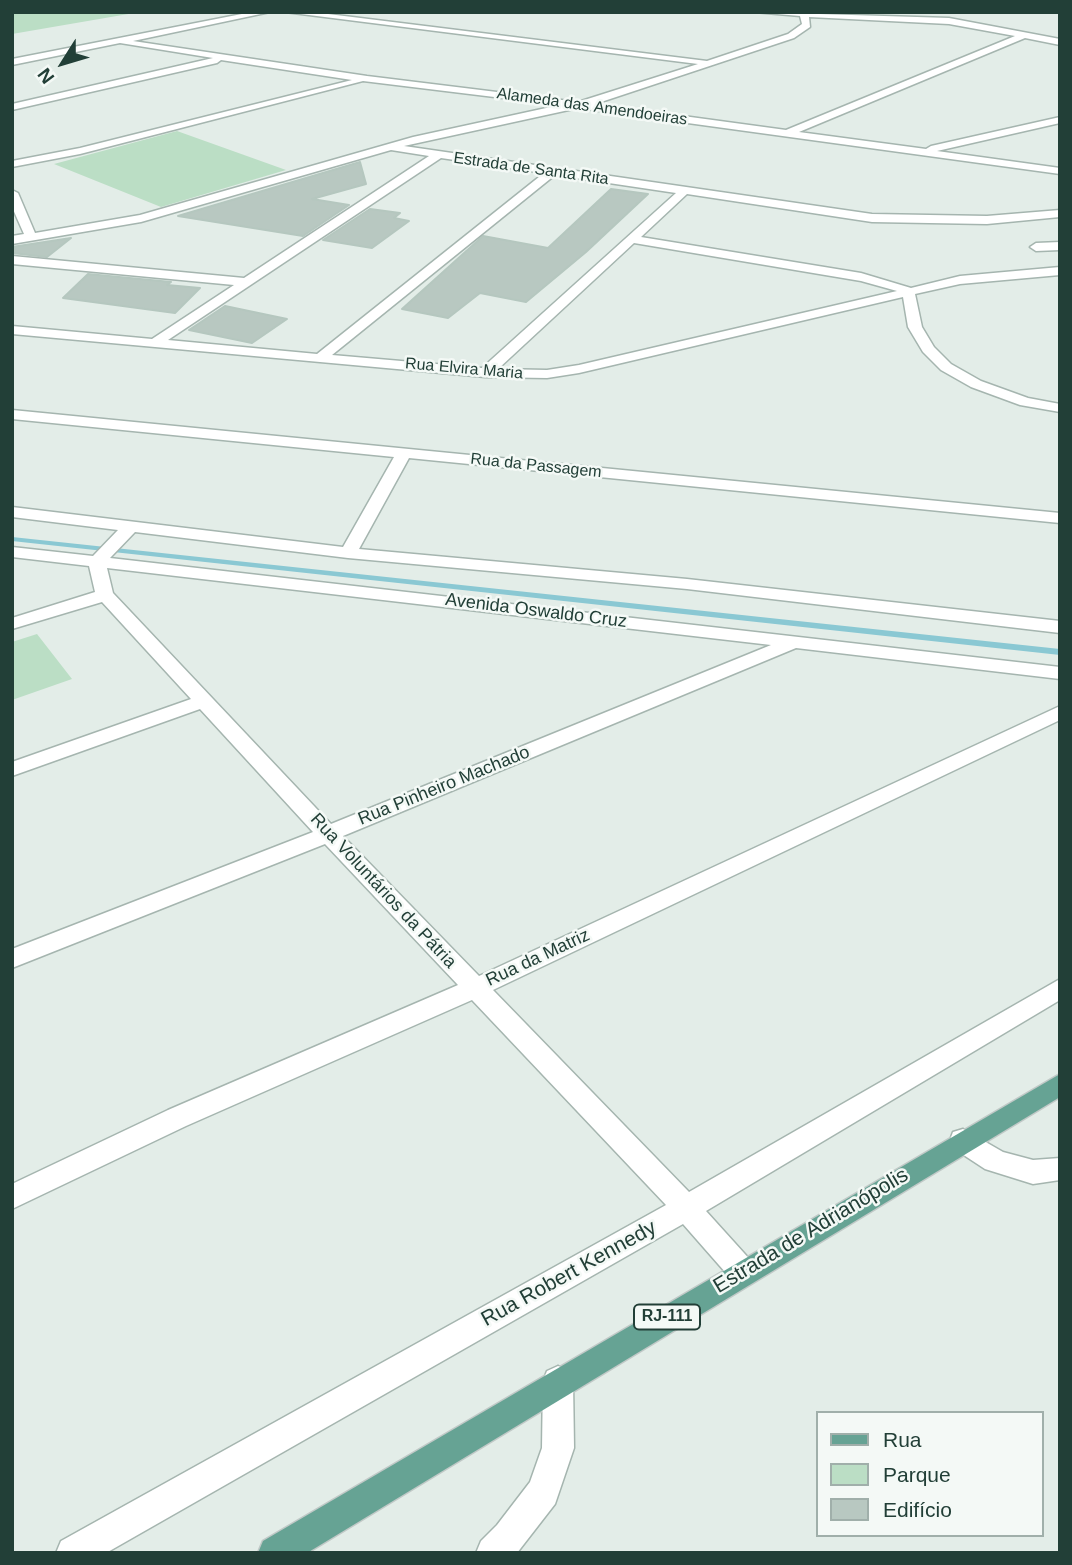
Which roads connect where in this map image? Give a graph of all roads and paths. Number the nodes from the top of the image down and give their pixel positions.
1 (265, 12) edge
2 (289, 12) edge
3 (758, 12) edge
4 (299, 13) edge
5 (803, 13) edge
6 (1025, 35) junction
7 (124, 42) junction
8 (1060, 42) edge
9 (226, 58) junction
10 (12, 62) edge
11 (710, 63) junction
12 (367, 79) junction
13 (582, 105) junction
14 (12, 107) edge
15 (1060, 120) edge
16 (785, 134) junction
17 (387, 146) junction
18 (919, 152) junction
19 (438, 155) junction
20 (12, 164) edge
21 (1060, 171) edge
22 (552, 172) junction
23 (684, 191) junction
24 (12, 193) edge
25 (1060, 213) edge
26 (32, 237) junction
27 (632, 239) junction
28 (12, 240) edge
29 (1060, 246) edge
30 (1036, 247) dead end
31 (12, 260) edge
32 (1060, 271) edge
33 (244, 282) junction
34 (908, 291) junction
35 (12, 330) edge
36 (156, 342) junction
37 (322, 356) junction
38 (485, 373) junction
39 (1060, 408) edge
40 (12, 414) edge
41 (404, 453) junction
42 (12, 512) edge
43 (1060, 518) edge
44 (126, 531) junction
45 (12, 552) edge
46 (348, 553) junction
47 (101, 558) junction
48 (105, 595) junction
49 (12, 624) edge
50 (1060, 627) edge
51 (797, 641) junction
52 (1060, 673) edge
53 (206, 700) junction
54 (1060, 712) edge
55 (12, 769) edge
56 (328, 834) junction
57 (12, 959) edge
58 (475, 988) junction
59 (1060, 988) edge
60 (1060, 1084) edge
61 (963, 1140) junction
62 (1060, 1169) edge
63 (12, 1197) edge
64 (686, 1208) junction
65 (743, 1272) junction
66 (558, 1381) junction
67 (73, 1553) edge
68 (275, 1553) edge
69 (493, 1553) edge

1 - 7 street
2 - 4 street
3 - 5 street
4 - 11 street
5 - 6 street
5 - 11 street
6 - 8 street
6 - 16 street
7 - 9 street, Alameda das Amendoeiras
7 - 10 street
9 - 12 street, Alameda das Amendoeiras
9 - 14 street
11 - 13 street
12 - 13 street, Alameda das Amendoeiras
12 - 20 street
13 - 16 street, Alameda das Amendoeiras
13 - 17 street
15 - 18 street
16 - 18 street, Alameda das Amendoeiras
17 - 19 street, Estrada de Santa Rita
17 - 26 street, Estrada de Santa Rita
18 - 21 street, Alameda das Amendoeiras
19 - 22 street, Estrada de Santa Rita
19 - 33 street
22 - 23 street, Estrada de Santa Rita
22 - 37 street
23 - 25 street, Estrada de Santa Rita
23 - 27 street
24 - 26 street
26 - 28 street, Estrada de Santa Rita
27 - 34 street
27 - 38 street
29 - 30 street
31 - 33 street
32 - 34 street, Rua Elvira Maria
33 - 36 street
34 - 38 street, Rua Elvira Maria
34 - 39 street
35 - 36 street, Rua Elvira Maria
36 - 37 street, Rua Elvira Maria
37 - 38 street, Rua Elvira Maria
40 - 41 street, Rua da Passagem
41 - 43 street, Rua da Passagem
41 - 46 street
42 - 44 street
44 - 46 street
44 - 47 street
45 - 47 street, Avenida Oswaldo Cruz
46 - 50 street
47 - 48 street
47 - 51 street, Avenida Oswaldo Cruz
48 - 49 street
48 - 53 street, Rua Voluntários da Pátria
51 - 52 street, Avenida Oswaldo Cruz
51 - 56 street, Rua Pinheiro Machado
53 - 55 street
53 - 56 street, Rua Voluntários da Pátria
54 - 58 street, Rua da Matriz
56 - 57 street, Rua Pinheiro Machado
56 - 58 street, Rua Voluntários da Pátria
58 - 63 street, Rua da Matriz
58 - 64 street, Rua Voluntários da Pátria
59 - 64 street, Rua Robert Kennedy
60 - 61 main road, Estrada de Adrianópolis / RJ-111
61 - 62 street
61 - 65 main road, Estrada de Adrianópolis / RJ-111
64 - 65 street, Rua Voluntários da Pátria
64 - 67 street, Rua Robert Kennedy
65 - 66 main road, Estrada de Adrianópolis / RJ-111
66 - 68 main road, Estrada de Adrianópolis / RJ-111
66 - 69 street

